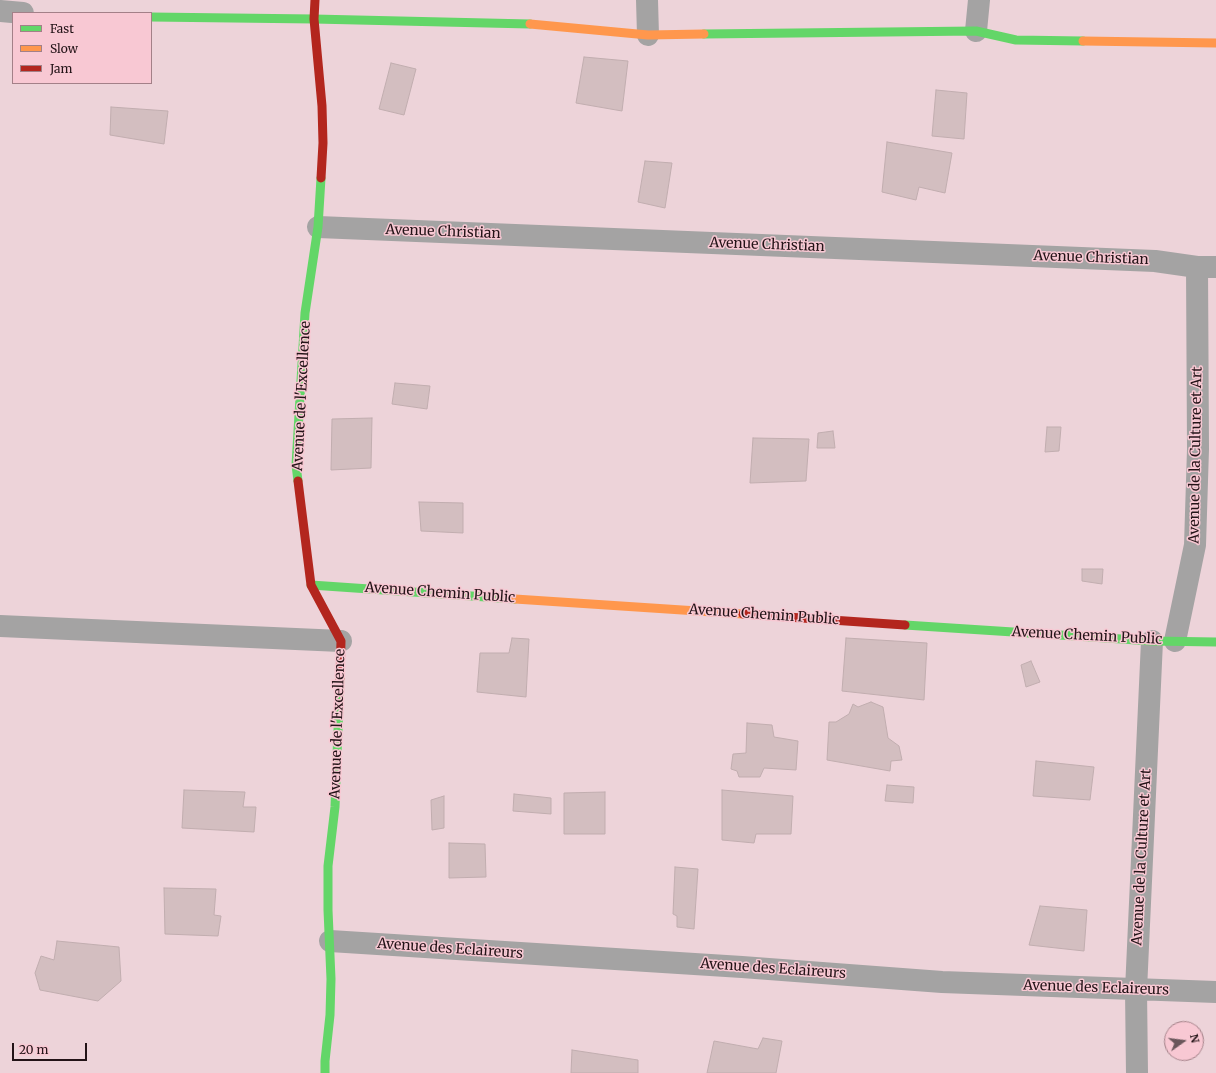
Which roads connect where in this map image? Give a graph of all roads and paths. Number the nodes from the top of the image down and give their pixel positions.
1 (315, 0) edge
2 (647, 0) edge
3 (978, 0) edge
4 (0, 11) edge
5 (12, 12) edge
6 (152, 17) edge
7 (314, 19) junction
8 (976, 31) junction
9 (648, 35) junction
10 (1216, 43) edge
11 (318, 227) junction
12 (1207, 267) edge
13 (311, 585) junction
14 (0, 626) edge
15 (342, 641) junction
16 (1152, 641) junction
17 (1175, 641) junction
18 (1216, 642) edge
19 (330, 941) junction
20 (1136, 990) junction
21 (1216, 992) edge
22 (325, 1073) edge
23 (1137, 1073) edge

1 - 7 street, Avenue de l'Excellence
2 - 9 street
3 - 8 street
4 - 5 street
6 - 7 street
7 - 9 street
7 - 11 street, Avenue de l'Excellence
8 - 9 street
8 - 10 street
11 - 12 street, Avenue Christian
11 - 13 street, Avenue de l'Excellence
12 - 17 street, Avenue de la Culture et Art
13 - 15 street, Avenue de l'Excellence
13 - 16 street, Avenue Chemin Public
14 - 15 street
15 - 19 street, Avenue de l'Excellence
16 - 17 street, Avenue Chemin Public
16 - 20 street, Avenue de la Culture et Art
17 - 18 street, Avenue Chemin Public
19 - 20 street, Avenue des Eclaireurs
19 - 22 street, Avenue de l'Excellence
20 - 21 street, Avenue des Eclaireurs
20 - 23 street, Avenue de la Culture et Art

